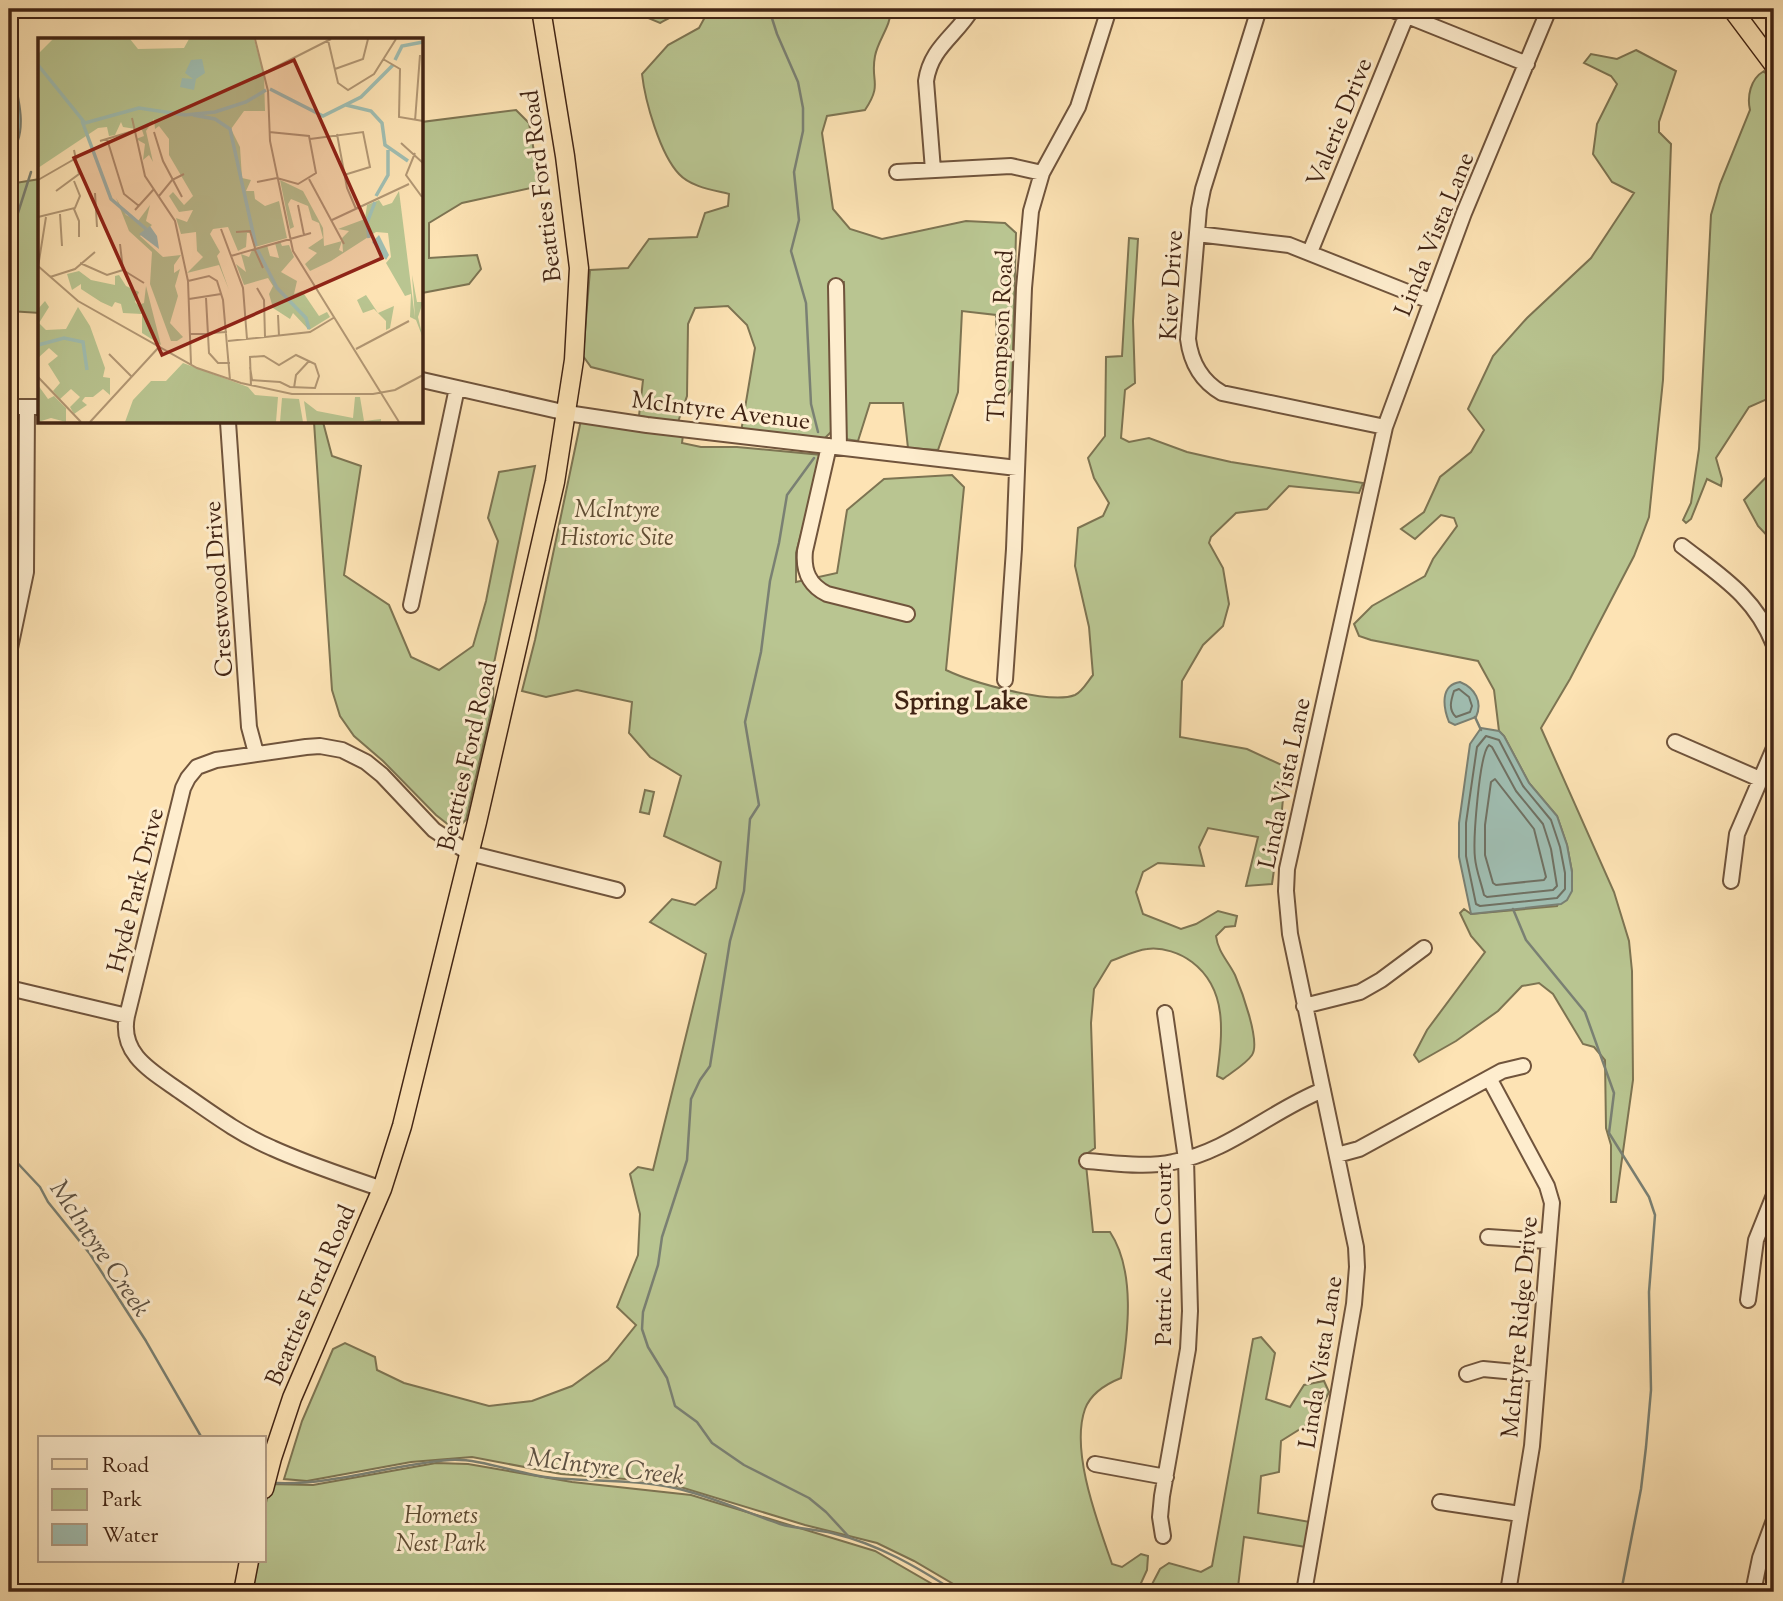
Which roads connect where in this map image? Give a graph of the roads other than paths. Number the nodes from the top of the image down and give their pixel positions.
1 (541, 9) edge
2 (972, 9) edge
3 (1109, 9) edge
4 (1259, 9) edge
5 (1390, 9) edge
6 (1549, 9) edge
7 (1732, 9) edge
8 (1408, 12) edge
9 (1527, 64) junction
10 (1774, 65) edge
11 (933, 170) junction
12 (897, 173) dead end
13 (1042, 173) junction
14 (1197, 234) junction
15 (1310, 252) junction
16 (836, 286) dead end
17 (1430, 301) junction
18 (424, 380) edge
19 (457, 388) junction
20 (9, 407) edge
21 (33, 407) edge
22 (567, 413) junction
23 (228, 424) edge
24 (1385, 427) junction
25 (834, 447) junction
26 (1017, 468) junction
27 (1682, 546) dead end
28 (411, 605) dead end
29 (907, 614) dead end
30 (1774, 645) edge
31 (9, 653) edge
32 (1005, 680) dead end
33 (1675, 742) dead end
34 (1774, 748) edge
35 (256, 753) junction
36 (1762, 780) junction
37 (469, 853) junction
38 (1731, 881) dead end
39 (617, 890) dead end
40 (1424, 948) dead end
41 (9, 988) edge
42 (1304, 1006) junction
43 (1165, 1013) dead end
44 (127, 1016) junction
45 (1523, 1066) dead end
46 (1489, 1078) junction
47 (1323, 1090) junction
48 (1337, 1155) junction
49 (1186, 1159) junction
50 (1087, 1161) dead end
51 (382, 1189) junction
52 (1774, 1195) edge
53 (1488, 1237) dead end
54 (1548, 1241) junction
55 (1748, 1300) dead end
56 (1467, 1374) dead end
57 (1537, 1374) junction
58 (1095, 1464) dead end
59 (1166, 1477) junction
60 (266, 1481) edge
61 (1440, 1502) dead end
62 (1520, 1514) junction
63 (1774, 1520) edge
64 (1163, 1536) dead end
65 (249, 1562) edge
66 (243, 1592) edge
67 (1304, 1592) edge
68 (1508, 1592) edge
69 (1754, 1592) edge

1 - 22 main road, Beatties Ford Road
2 - 11 street
3 - 13 street, Thompson Road
4 - 14 street, Kiev Drive
5 - 8 street
6 - 9 street, Linda Vista Lane
7 - 10 main road
8 - 9 street
8 - 15 street, Valerie Drive
9 - 17 street, Linda Vista Lane
11 - 12 street
11 - 13 street
13 - 26 street, Thompson Road
14 - 15 street
14 - 24 street, Kiev Drive
15 - 17 street
16 - 25 street
17 - 24 street, Linda Vista Lane
18 - 19 street, McIntyre Avenue
19 - 22 street, McIntyre Avenue
19 - 28 street
20 - 21 street
21 - 31 street
22 - 25 street, McIntyre Avenue
22 - 37 main road, Beatties Ford Road
23 - 35 street, Crestwood Drive
24 - 42 street, Linda Vista Lane
25 - 26 street, McIntyre Avenue
25 - 29 street
26 - 32 street, Thompson Road
27 - 30 street
33 - 36 street
34 - 36 street
35 - 37 street, Hyde Park Drive
35 - 44 street, Hyde Park Drive
36 - 38 street
37 - 39 street, Hyde Park Drive
37 - 51 main road, Beatties Ford Road
40 - 42 street
41 - 44 street
42 - 47 street, Linda Vista Lane
43 - 49 street, Patric Alan Court
44 - 51 street, Hyde Park Drive
45 - 46 street
46 - 48 street
46 - 54 street, McIntyre Ridge Drive
47 - 48 street, Linda Vista Lane
47 - 49 street
48 - 67 street, Linda Vista Lane
49 - 50 street
49 - 59 street, Patric Alan Court
51 - 60 main road, Beatties Ford Road
52 - 55 street
53 - 54 street
54 - 57 street, McIntyre Ridge Drive
56 - 57 street
57 - 62 street, McIntyre Ridge Drive
58 - 59 street
59 - 64 street, Patric Alan Court
61 - 62 street
62 - 68 street, McIntyre Ridge Drive
63 - 69 street
65 - 66 main road

